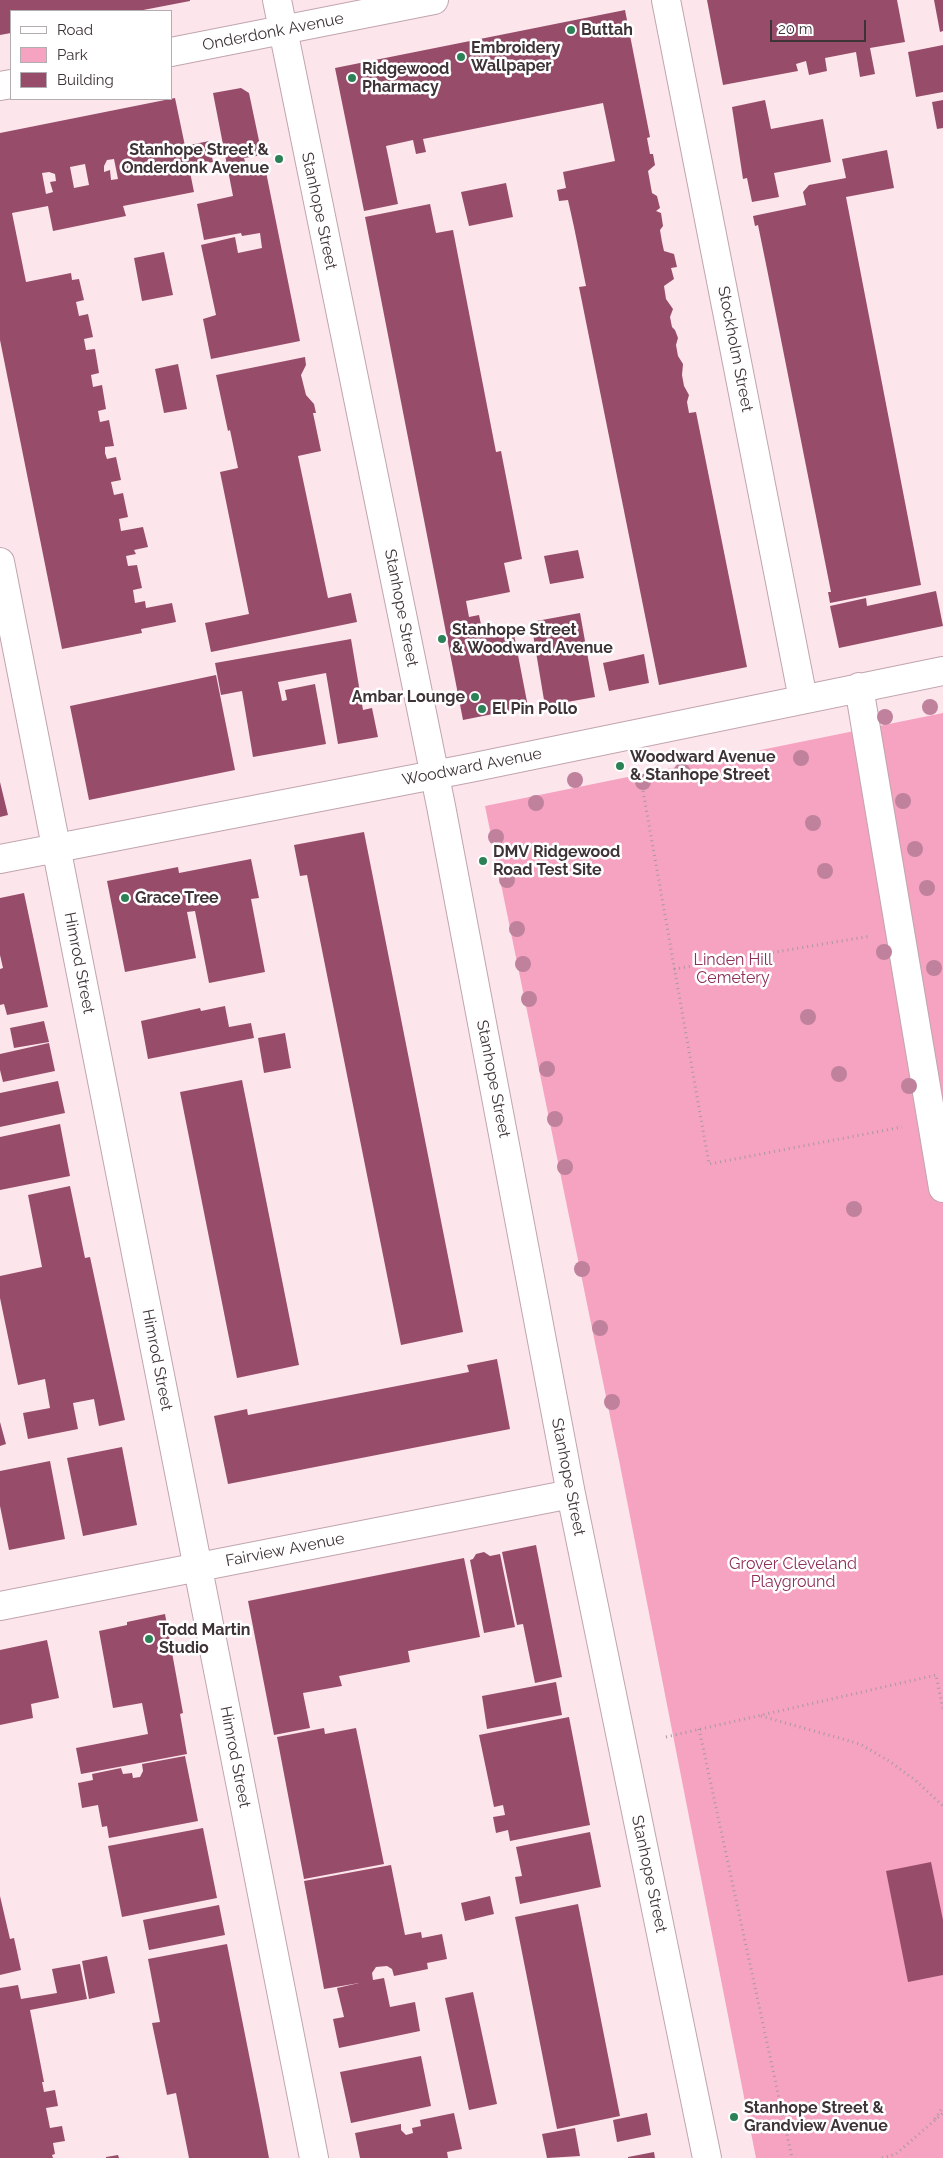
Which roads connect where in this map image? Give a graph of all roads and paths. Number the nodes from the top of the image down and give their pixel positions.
1 (277, 0) edge
2 (434, 0) edge
3 (666, 0) edge
4 (283, 30) junction
5 (172, 52) edge
6 (0, 562) edge
7 (943, 671) edge
8 (860, 688) junction
9 (803, 699) junction
10 (433, 773) junction
11 (642, 791) dead end
12 (56, 848) junction
13 (0, 859) edge
14 (900, 931) junction
15 (674, 969) junction
16 (932, 1122) junction
17 (943, 1188) edge
18 (571, 1494) junction
19 (198, 1566) junction
20 (0, 1606) edge
21 (943, 1709) edge
22 (759, 1716) junction
23 (699, 1729) junction
24 (666, 1737) dead end
25 (943, 1806) edge
26 (943, 2107) edge
27 (943, 2113) edge
28 (932, 2123) junction
29 (314, 2158) edge
30 (707, 2158) edge
31 (792, 2158) edge
32 (882, 2158) edge

1 - 4 street, Stanhope Street
2 - 4 street, Onderdonk Avenue
3 - 9 street, Stockholm Street
4 - 5 street, Onderdonk Avenue
4 - 10 street, Stanhope Street
6 - 12 street, Himrod Street
7 - 8 street, Woodward Avenue
8 - 9 street, Woodward Avenue
8 - 14 street
9 - 10 street, Woodward Avenue
10 - 12 street, Woodward Avenue
10 - 18 street, Stanhope Street
11 - 15 path
12 - 13 street, Woodward Avenue
12 - 19 street, Himrod Street
14 - 15 path
14 - 16 street
15 - 16 path
16 - 17 street
18 - 19 street, Fairview Avenue
18 - 30 street, Stanhope Street
19 - 20 street, Fairview Avenue
19 - 29 street, Himrod Street
21 - 22 path
22 - 23 path
22 - 25 path
23 - 24 path
23 - 31 path
26 - 28 path
27 - 28 path
28 - 32 path

